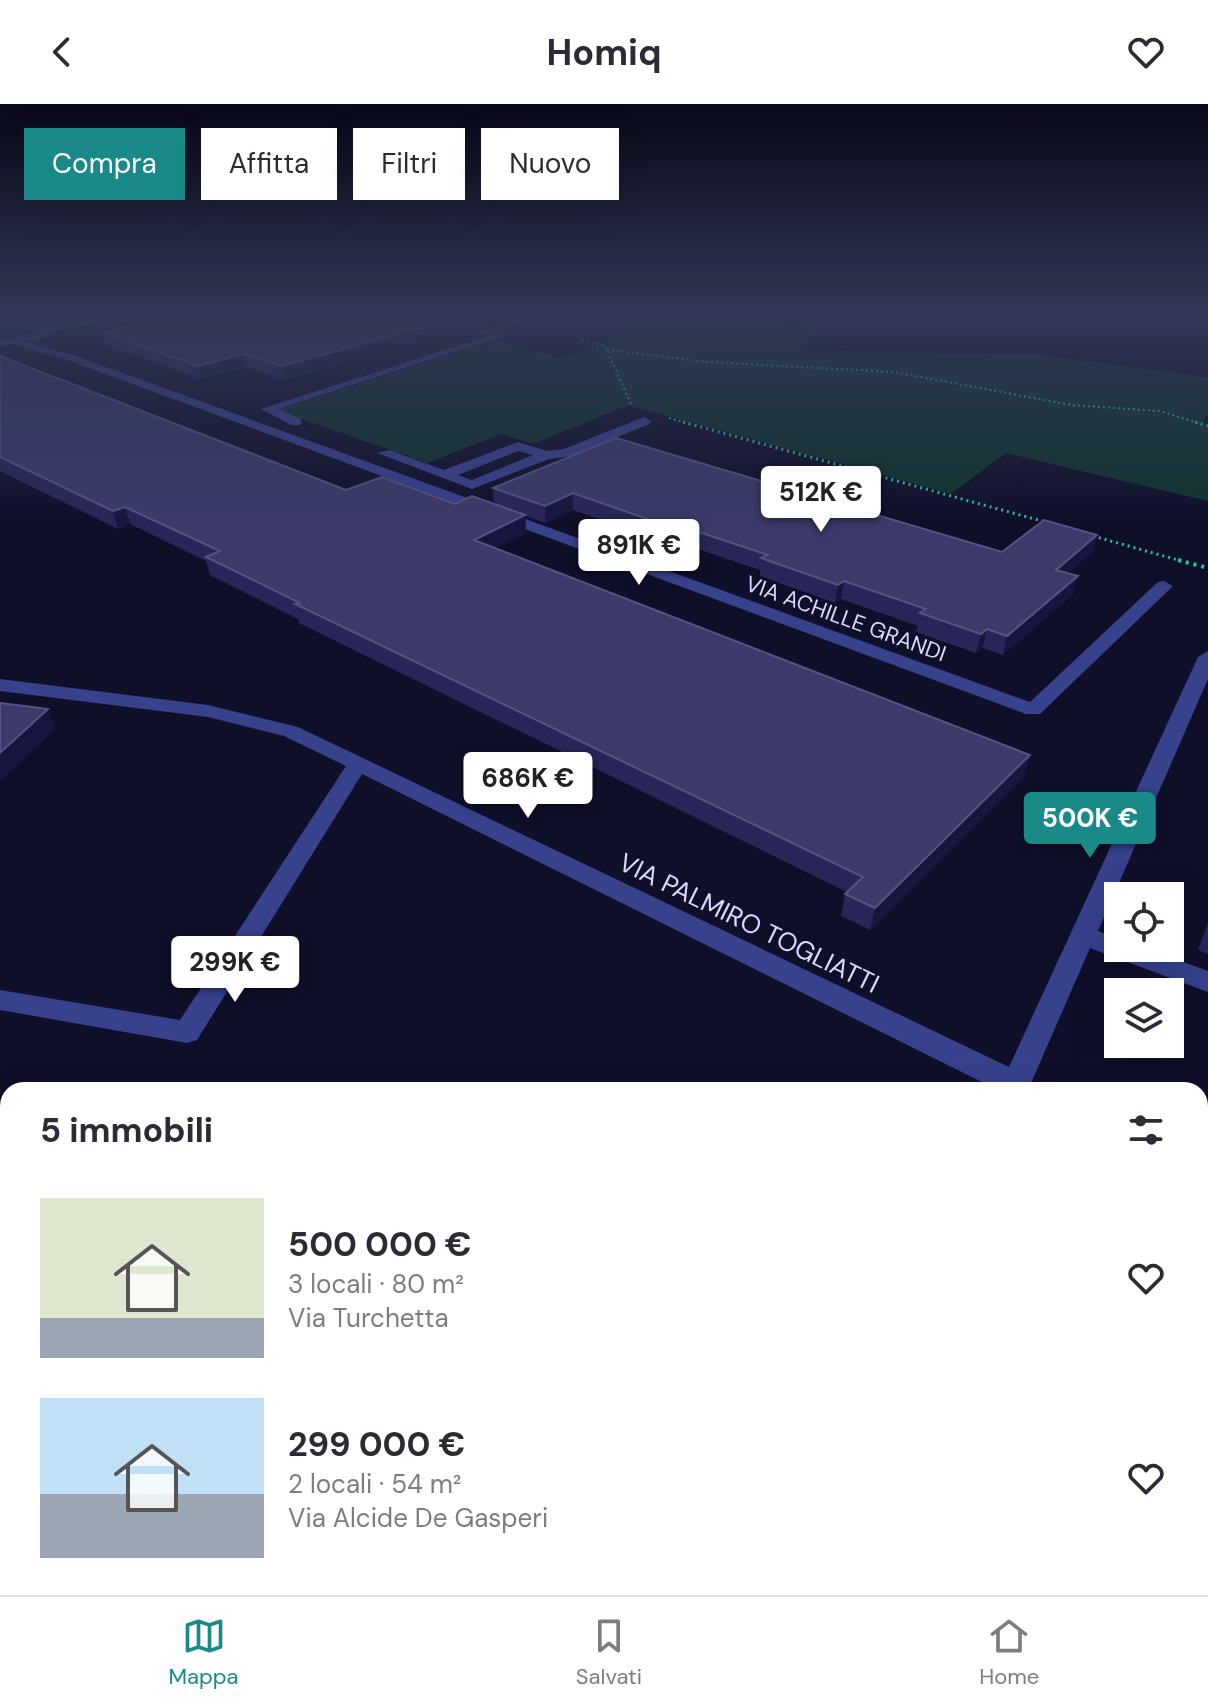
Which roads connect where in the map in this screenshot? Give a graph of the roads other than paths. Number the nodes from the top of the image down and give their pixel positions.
1 (150, 384) edge
2 (311, 384) edge
3 (347, 384) edge
4 (250, 402) dead end
5 (644, 421) dead end
6 (313, 428) dead end
7 (371, 449) dead end
8 (546, 455) junction
9 (440, 483) junction
10 (1164, 586) dead end
11 (1207, 662) edge
12 (0, 685) edge
13 (358, 764) junction
14 (1083, 935) junction
15 (1208, 982) edge
16 (0, 1000) edge
17 (1005, 1082) edge
18 (1017, 1082) edge

1 - 9 street, VIA ACHILLE GRANDI
2 - 4 street
3 - 6 street
5 - 8 street
7 - 9 street
8 - 9 street
8 - 9 street
9 - 10 street, VIA ACHILLE GRANDI
11 - 14 street
12 - 13 street, VIA PALMIRO TOGLIATTI
13 - 16 street
13 - 17 street, VIA PALMIRO TOGLIATTI
14 - 15 street
14 - 18 street

